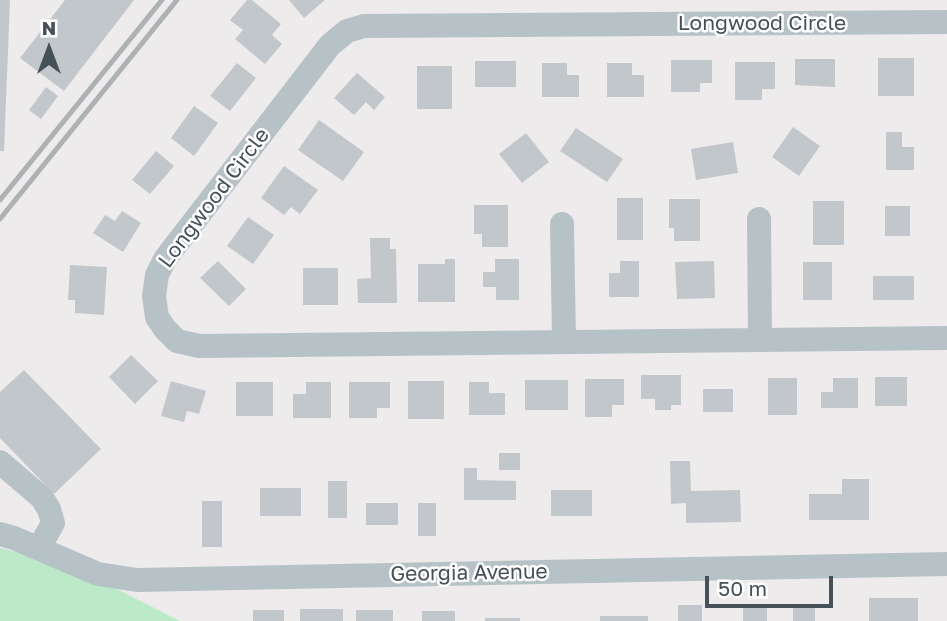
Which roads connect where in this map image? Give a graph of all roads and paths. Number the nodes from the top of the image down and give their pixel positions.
1 (947, 22) edge
2 (759, 219) dead end
3 (562, 224) dead end
4 (947, 338) edge
5 (760, 340) junction
6 (564, 341) junction
7 (0, 462) edge
8 (0, 534) edge
9 (39, 548) junction
10 (947, 564) edge

1 - 6 street, Longwood Circle
2 - 5 street
3 - 6 street
4 - 5 street, Longwood Circle
5 - 6 street, Longwood Circle
7 - 9 street
8 - 9 street, Georgia Avenue
9 - 10 street, Georgia Avenue

